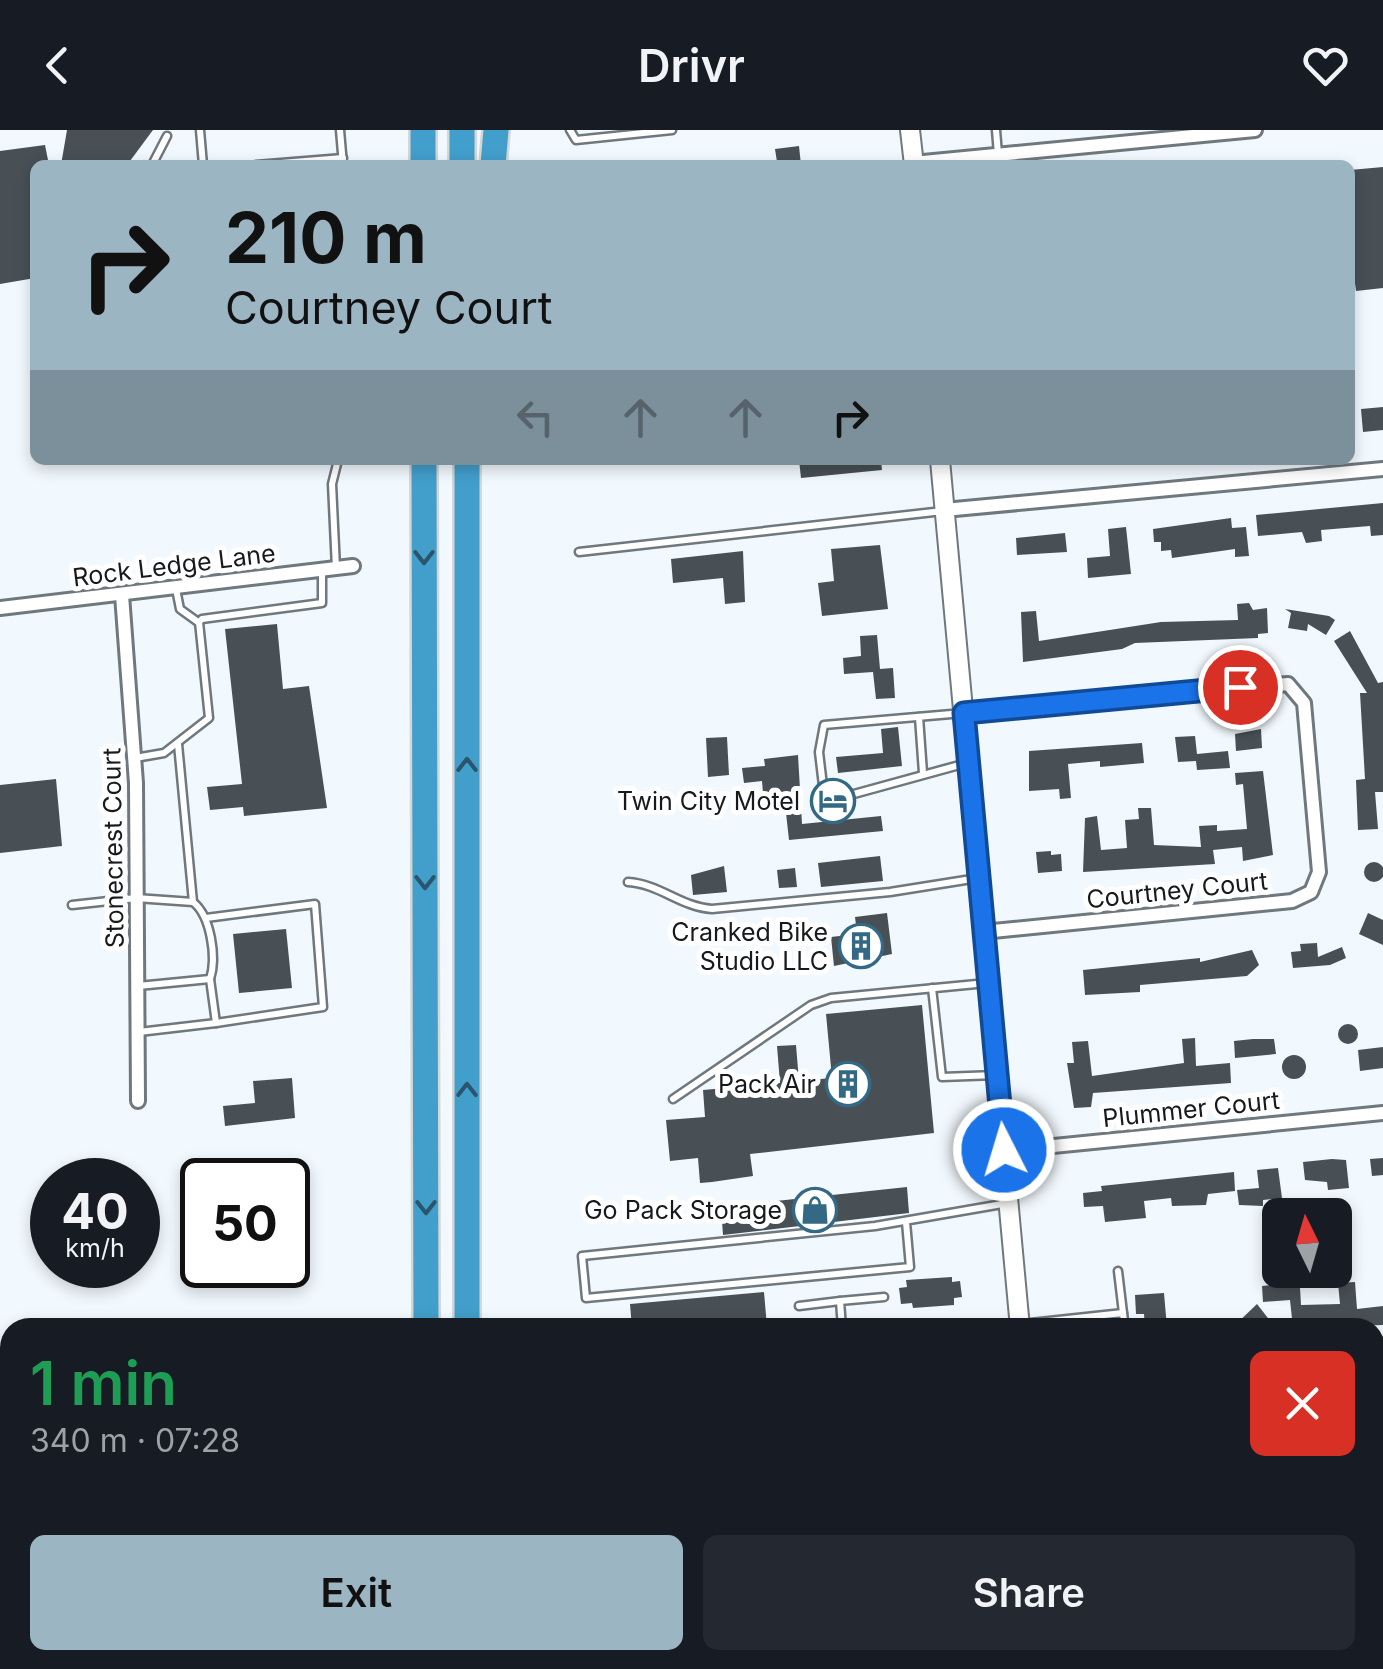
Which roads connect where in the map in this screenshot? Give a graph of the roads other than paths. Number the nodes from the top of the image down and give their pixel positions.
1 (200, 130) edge
2 (340, 130) edge
3 (423, 130) edge
4 (462, 130) edge
5 (496, 130) edge
6 (570, 130) edge
7 (672, 130) edge
8 (910, 130) edge
9 (996, 130) edge
10 (1255, 130) edge
11 (1170, 134) edge
12 (167, 136) dead end
13 (998, 155) junction
14 (155, 160) edge
15 (202, 160) edge
16 (343, 160) edge
17 (423, 160) edge
18 (462, 160) edge
19 (493, 160) edge
20 (914, 160) edge
21 (951, 160) edge
22 (337, 465) edge
23 (424, 465) edge
24 (468, 465) edge
25 (940, 465) edge
26 (1383, 469) edge
27 (944, 510) junction
28 (578, 552) dead end
29 (353, 566) dead end
30 (329, 569) junction
31 (176, 588) junction
32 (122, 595) junction
33 (0, 608) edge
34 (198, 622) junction
35 (964, 713) junction
36 (919, 717) junction
37 (178, 743) junction
38 (135, 758) junction
39 (969, 764) junction
40 (923, 773) junction
41 (979, 878) junction
42 (628, 882) dead end
43 (136, 898) junction
44 (193, 902) junction
45 (72, 905) dead end
46 (206, 918) junction
47 (983, 932) junction
48 (210, 979) junction
49 (988, 983) junction
50 (137, 986) junction
51 (932, 988) junction
52 (216, 1023) junction
53 (138, 1032) junction
54 (996, 1074) junction
55 (674, 1100) dead end
56 (138, 1101) dead end
57 (1383, 1113) edge
58 (1004, 1150) junction
59 (1008, 1203) junction
60 (906, 1222) junction
61 (1118, 1271) dead end
62 (884, 1297) dead end
63 (840, 1301) junction
64 (799, 1306) dead end
65 (1123, 1313) junction
66 (426, 1318) edge
67 (467, 1318) edge
68 (841, 1318) edge
69 (1019, 1318) edge
70 (1083, 1318) edge
71 (1123, 1318) edge

1 - 15 lane
2 - 16 lane
3 - 17 highway
4 - 18 highway
5 - 19 highway
6 - 7 lane
8 - 20 main road
9 - 13 lane
10 - 11 street
11 - 13 street
12 - 14 lane
13 - 21 street
22 - 30 lane
23 -> 66 highway
67 -> 24 highway
25 - 27 main road
26 - 27 street
27 - 28 lane
27 - 35 main road
29 - 30 street, Rock Ledge Lane
30 - 31 street, Rock Ledge Lane
30 - 34 lane
31 - 32 street, Rock Ledge Lane
31 - 34 lane
32 - 33 street, Rock Ledge Lane
32 - 38 street, Stonecrest Court
34 - 37 lane
35 - 36 lane
35 - 39 main road
35 - 47 street, Courtney Court
36 - 40 lane
36 - 40 lane
37 - 38 lane
37 - 44 lane
38 - 43 street, Stonecrest Court
39 - 40 lane
39 - 41 main road
41 - 42 lane
41 - 47 main road
43 - 44 lane
43 - 45 lane
43 - 50 street, Stonecrest Court
44 - 46 lane
46 - 48 lane
46 - 52 lane
47 - 49 main road
48 - 50 lane
48 - 52 lane
49 - 51 lane
49 - 54 main road
50 - 53 street, Stonecrest Court
51 - 54 lane
51 - 55 lane
52 - 53 lane
53 - 56 street, Stonecrest Court
54 - 58 main road
57 - 58 street, Plummer Court
58 - 59 main road
59 - 60 lane
59 - 69 main road
60 - 60 lane
61 - 65 lane
62 - 63 lane
63 - 64 lane
63 - 68 lane
65 - 70 lane
65 - 71 lane

